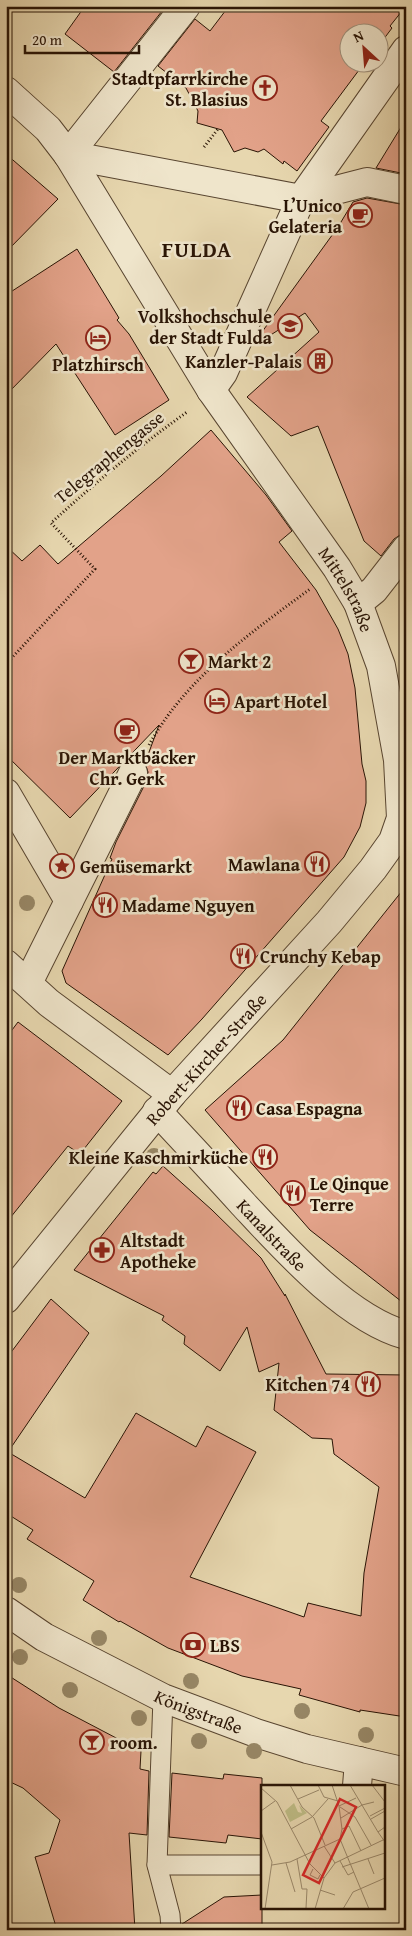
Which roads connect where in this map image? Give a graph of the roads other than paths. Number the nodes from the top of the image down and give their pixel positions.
1 (186, 6) edge
2 (406, 50) edge
3 (6, 91) edge
4 (68, 154) junction
5 (406, 190) edge
6 (301, 199) junction
7 (211, 390) junction
8 (406, 549) edge
9 (358, 603) junction
10 (133, 773) road end
11 (6, 793) edge
12 (404, 819) edge
13 (69, 901) junction
14 (6, 964) edge
15 (28, 983) junction
16 (165, 1103) junction
17 (6, 1298) edge
18 (406, 1334) edge
19 (6, 1611) edge
20 (163, 1698) junction
21 (406, 1772) edge
22 (358, 1774) edge
23 (157, 1865) junction
24 (261, 1865) edge
25 (171, 1930) edge

1 - 4 street
2 - 6 street
3 - 4 street, Mittelstraße
4 - 6 street
4 - 7 street, Mittelstraße
5 - 6 street
6 - 7 street
7 - 9 street, Mittelstraße
8 - 9 street
9 - 12 street, Mittelstraße
10 - 13 street
11 - 13 street
12 - 16 street, Robert-Kircher-Straße
13 - 15 street
14 - 15 street, Kanalstraße
15 - 16 street, Kanalstraße
16 - 17 street, Robert-Kircher-Straße
16 - 18 street, Kanalstraße
19 - 20 street, Königstraße
20 - 22 street, Königstraße
20 - 23 lane
21 - 22 street, Königstraße
23 - 24 lane
23 - 25 lane

